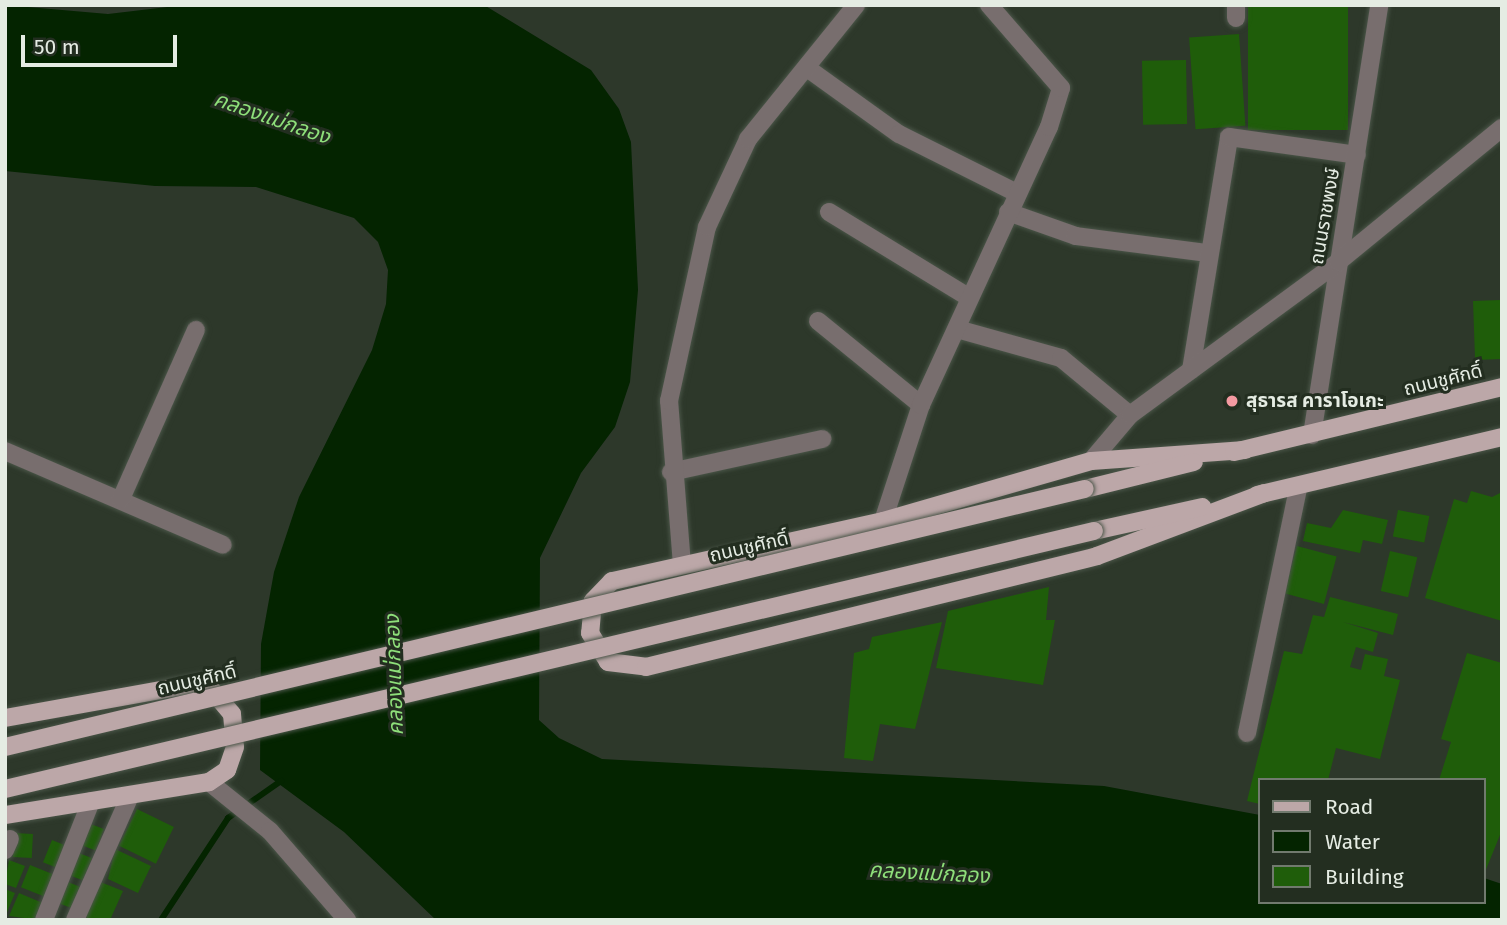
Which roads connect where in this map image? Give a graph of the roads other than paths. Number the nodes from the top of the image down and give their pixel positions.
1 (856, 5) edge
2 (989, 5) edge
3 (1379, 5) edge
4 (807, 68) junction
5 (1502, 128) edge
6 (1357, 155) junction
7 (1017, 193) junction
8 (829, 212) dead end
9 (1008, 212) junction
10 (1207, 253) junction
11 (1338, 262) junction
12 (970, 298) junction
13 (818, 321) dead end
14 (957, 329) junction
15 (196, 330) dead end
16 (1191, 370) junction
17 (1502, 387) edge
18 (921, 405) junction
19 (1129, 415) junction
20 (1311, 435) junction
21 (1502, 437) edge
22 (822, 439) dead end
23 (1245, 450) junction
24 (5, 451) edge
25 (1091, 461) junction
26 (671, 472) junction
27 (1298, 488) junction
28 (1265, 493) junction
29 (121, 499) junction
30 (883, 521) junction
31 (223, 545) dead end
32 (682, 565) junction
33 (5, 718) edge
34 (1247, 733) dead end
35 (5, 747) edge
36 (209, 782) junction
37 (5, 789) edge
38 (130, 796) junction
39 (91, 801) junction
40 (5, 815) edge
41 (44, 920) edge
42 (75, 920) edge
43 (347, 920) edge

1 - 4 street
2 - 7 street
3 - 6 street, ถนนราชพงษ์
4 - 7 street
4 - 26 street
5 - 11 street
6 - 10 street
6 - 11 street, ถนนราชพงษ์
7 - 9 street
8 - 12 street
9 - 10 street
9 - 12 street
10 - 16 street
11 - 16 street
11 - 20 street, ถนนราชพงษ์
12 - 14 street
13 - 18 street
14 - 18 street
14 - 19 street
15 - 29 street
16 - 19 street
17 - 20 main road, ถนนชูศักดิ์
18 - 30 street
19 - 25 street
20 - 23 main road, ถนนชูศักดิ์
21 - 27 main road
22 - 26 street
23 - 25 main road
23 - 35 main road, ถนนชูศักดิ์, bridge
24 - 29 street
25 - 30 main road
26 - 32 street
27 - 28 main road
27 - 34 street
28 - 32 main road
28 - 37 main road, bridge
29 - 31 street
30 - 32 main road
33 - 36 main road
36 - 38 main road
36 - 43 street
38 - 39 main road
38 - 42 street
39 - 40 main road
39 - 41 street

